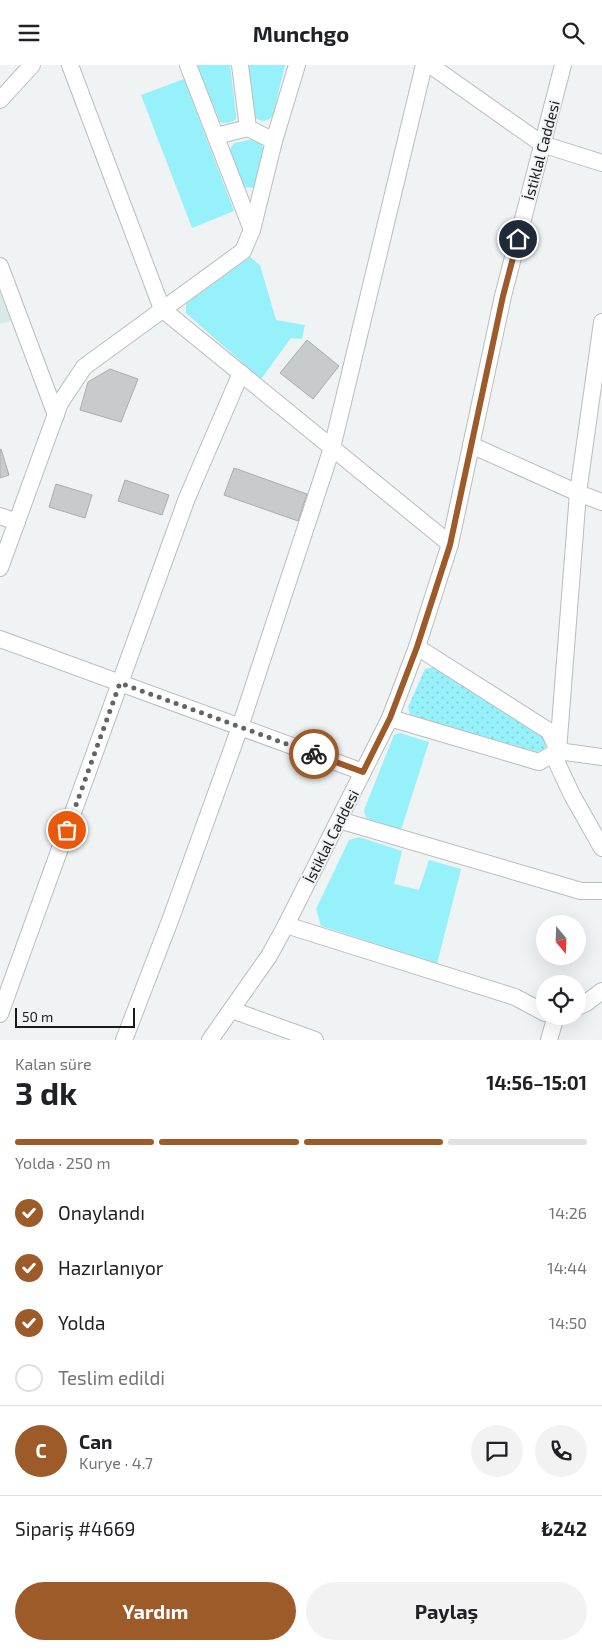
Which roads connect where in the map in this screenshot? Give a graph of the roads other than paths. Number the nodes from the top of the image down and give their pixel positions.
1 (32, 65) edge
2 (70, 65) edge
3 (188, 65) edge
4 (240, 65) edge
5 (297, 65) edge
6 (424, 65) edge
7 (430, 65) edge
8 (563, 65) edge
9 (0, 99) edge
10 (248, 128) junction
11 (216, 136) junction
12 (274, 141) junction
13 (542, 144) junction
14 (602, 163) edge
15 (252, 230) junction
16 (0, 266) edge
17 (162, 309) junction
18 (602, 322) edge
19 (240, 373) junction
20 (56, 415) junction
21 (471, 445) junction
22 (332, 448) junction
23 (578, 493) junction
24 (602, 502) edge
25 (0, 516) edge
26 (17, 522) junction
27 (450, 545) junction
28 (0, 568) edge
29 (0, 639) edge
30 (417, 647) junction
31 (120, 683) junction
32 (390, 718) junction
33 (240, 727) junction
34 (558, 751) junction
35 (602, 757) edge
36 (363, 772) junction
37 (339, 820) junction
38 (602, 848) edge
39 (602, 891) edge
40 (286, 925) junction
41 (602, 991) edge
42 (586, 1003) edge
43 (536, 1008) edge
44 (232, 1010) junction
45 (0, 1014) edge
46 (551, 1025) edge
47 (124, 1040) edge
48 (210, 1040) edge
49 (315, 1040) edge
50 (549, 1040) edge

1 - 9 street
2 - 17 street
3 - 11 street
4 - 10 street
5 - 12 street
6 - 22 street
7 - 13 street
8 - 13 street, İstiklal Caddesi
10 - 11 street
10 - 12 street
11 - 15 street
12 - 15 street
13 - 14 street
13 - 21 street, İstiklal Caddesi
15 - 17 street
16 - 20 street
17 - 19 street
17 - 20 street
18 - 23 street
19 - 22 street
19 - 31 street
20 - 26 street
21 - 23 street
21 - 27 street, İstiklal Caddesi
22 - 27 street
22 - 33 street
23 - 24 street
23 - 34 street
25 - 26 street
26 - 28 street
27 - 30 street, İstiklal Caddesi
29 - 31 street
30 - 32 street, İstiklal Caddesi
30 - 34 street
31 - 33 street
31 - 45 street
32 - 34 street
32 - 36 street, İstiklal Caddesi
33 - 36 street
33 - 47 street
34 - 35 street
34 - 38 street
36 - 37 street, İstiklal Caddesi
37 - 39 street
37 - 40 street, İstiklal Caddesi
40 - 43 street
40 - 44 street, İstiklal Caddesi
41 - 42 street
44 - 48 street, İstiklal Caddesi
44 - 49 street
46 - 50 street

